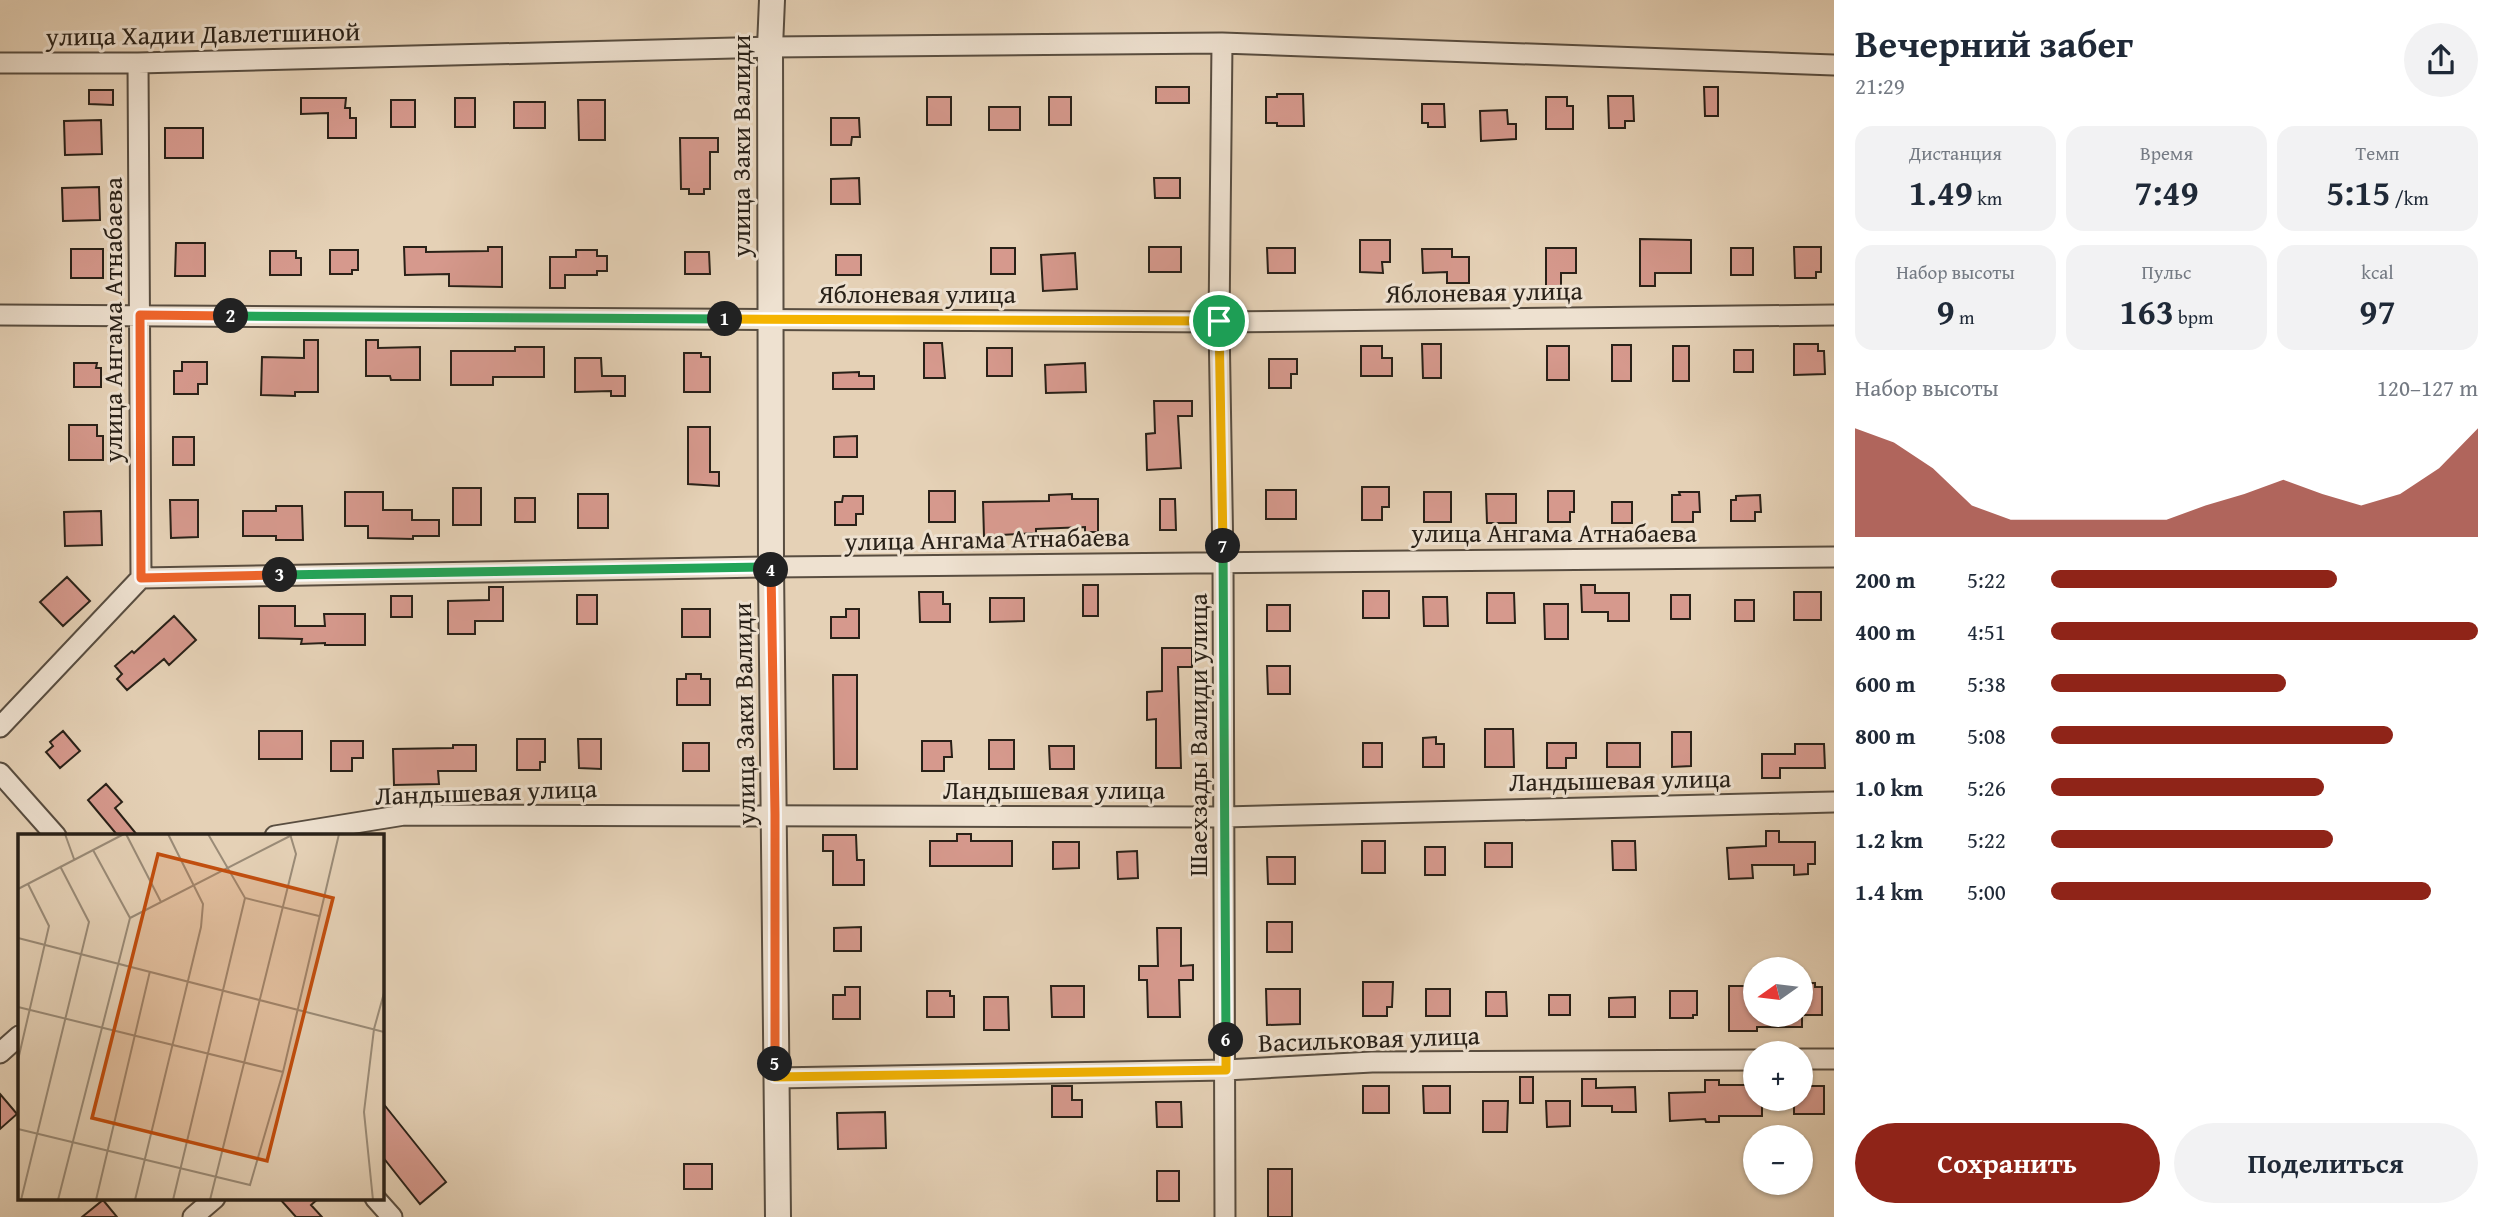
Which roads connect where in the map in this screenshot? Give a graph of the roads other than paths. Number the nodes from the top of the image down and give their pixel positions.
1 (772, 0) edge
2 (1222, 43) junction
3 (770, 47) junction
4 (0, 63) edge
5 (138, 63) junction
6 (1834, 65) edge
7 (0, 315) edge
8 (140, 315) junction
9 (1834, 315) edge
10 (770, 319) junction
11 (1219, 321) junction
12 (1834, 557) edge
13 (1223, 562) junction
14 (771, 567) junction
15 (141, 578) junction
16 (0, 727) edge
17 (0, 773) edge
18 (1834, 802) edge
19 (775, 814) junction
20 (1224, 817) junction
21 (55, 834) edge
22 (281, 834) edge
23 (18, 1037) edge
24 (0, 1053) edge
25 (1813, 1059) edge
26 (1834, 1059) edge
27 (1743, 1060) edge
28 (1226, 1070) junction
29 (775, 1077) junction
30 (213, 1200) edge
31 (377, 1200) edge
32 (193, 1217) edge
33 (392, 1217) edge
34 (778, 1217) edge
35 (1225, 1217) edge

1 - 3 street, улица Заки Валиди
2 - 3 street, улица Хадии Давлетшиной
2 - 6 street, улица Хадии Давлетшиной
2 - 11 street, Шаехзады Валиди улица
3 - 5 street, улица Хадии Давлетшиной
3 - 10 street, улица Заки Валиди
4 - 5 street, улица Хадии Давлетшиной
5 - 8 street, улица Ангама Атнабаева
7 - 8 street, Яблоневая улица
8 - 10 street, Яблоневая улица
8 - 15 street, улица Ангама Атнабаева
9 - 11 street, Яблоневая улица
10 - 11 street, Яблоневая улица
10 - 14 street, улица Заки Валиди
11 - 13 street, Шаехзады Валиди улица
12 - 13 street, улица Ангама Атнабаева
13 - 14 street, улица Ангама Атнабаева
13 - 20 street, Шаехзады Валиди улица
14 - 15 street, улица Ангама Атнабаева
14 - 19 street, улица Заки Валиди
15 - 16 street
17 - 21 street
18 - 20 street, Ландышевая улица
19 - 20 street, Ландышевая улица
19 - 22 street, Ландышевая улица
19 - 29 street, улица Заки Валиди
20 - 28 street, Шаехзады Валиди улица
23 - 24 street
25 - 26 street
27 - 28 street, Васильковая улица
28 - 29 street, Васильковая улица
28 - 35 street, Шаехзады Валиди улица
29 - 34 street, улица Заки Валиди
30 - 32 street
31 - 33 street

